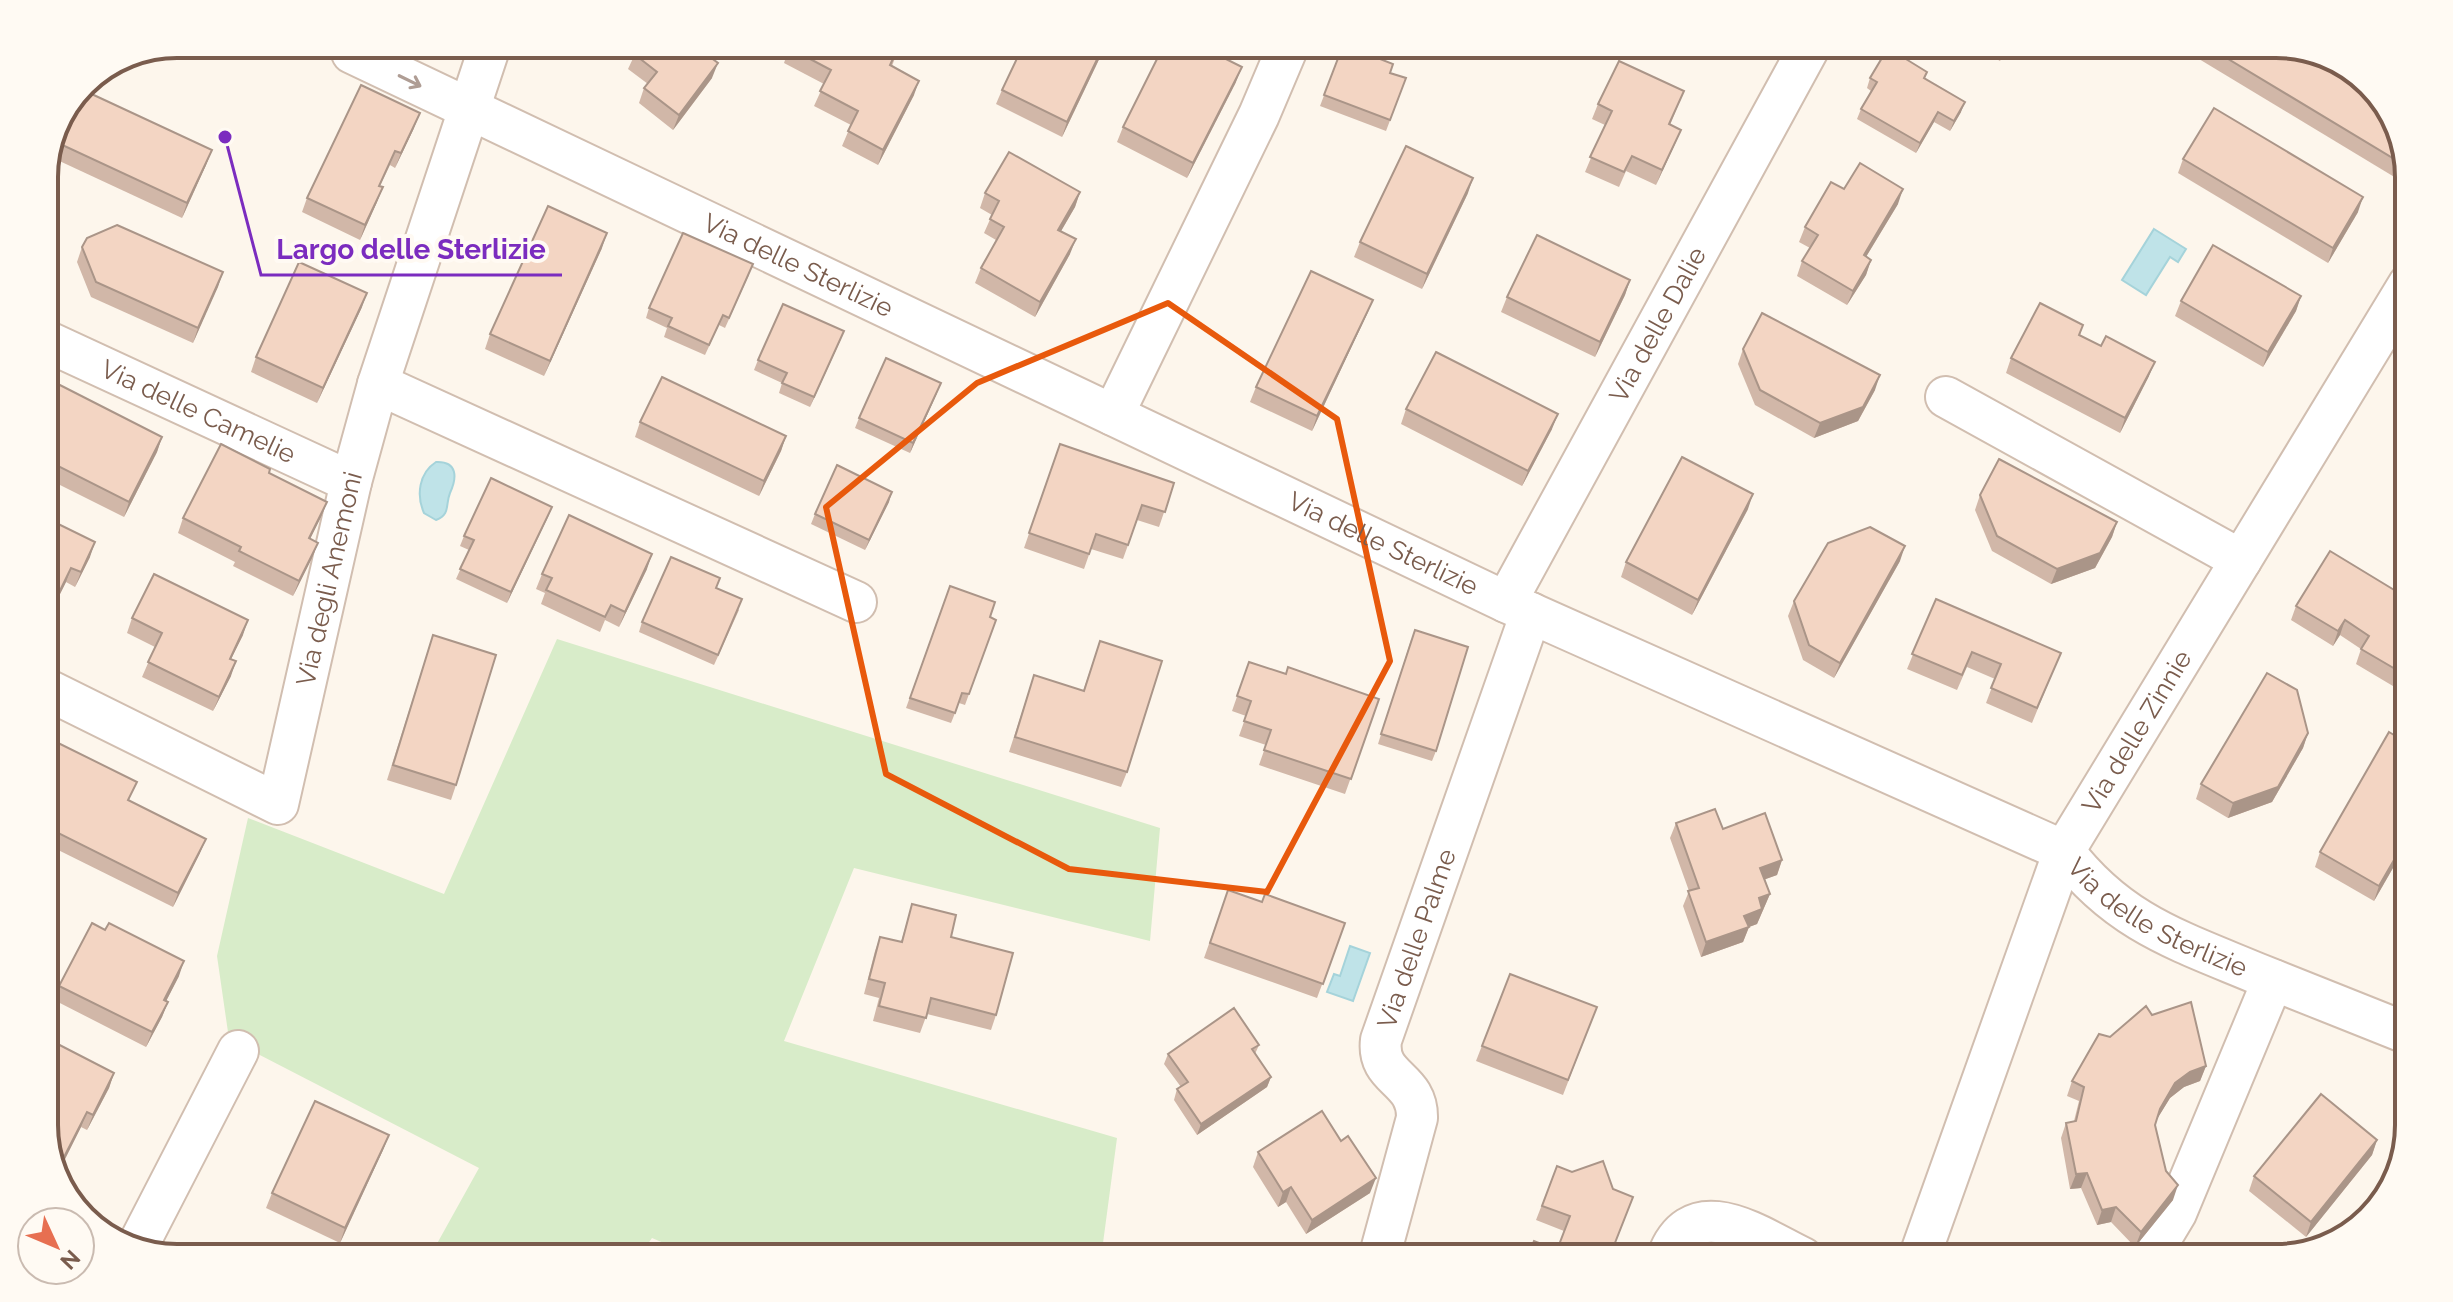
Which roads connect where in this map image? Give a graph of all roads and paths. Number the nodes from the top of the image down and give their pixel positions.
1 (363, 58) edge
2 (486, 58) edge
3 (1283, 58) edge
4 (1804, 58) edge
5 (468, 108) junction
6 (2395, 307) edge
7 (58, 346) edge
8 (378, 384) junction
9 (1946, 397) dead end
10 (1113, 415) junction
11 (351, 482) junction
12 (2241, 560) junction
13 (856, 602) dead end
14 (1519, 608) junction
15 (58, 695) edge
16 (2064, 851) junction
17 (2273, 980) junction
18 (2395, 1028) edge
19 (238, 1051) dead end
20 (141, 1239) edge
21 (1383, 1244) edge
22 (1674, 1244) edge
23 (1773, 1244) edge
24 (1924, 1244) edge
25 (2157, 1244) edge

1 -> 5 street, Via delle Sterlizie
2 - 5 street, Via degli Anemoni
3 - 10 street
4 - 14 street, Via delle Dalie
5 - 8 street, Via degli Anemoni
5 - 10 street, Via delle Sterlizie
6 - 12 street, Via delle Zinnie
7 - 11 street, Via delle Camelie
8 - 11 street, Via degli Anemoni
8 - 13 street
9 - 12 street
10 - 14 street, Via delle Sterlizie
11 - 15 street, Via degli Anemoni
12 - 16 street, Via delle Zinnie
14 - 16 street, Via delle Sterlizie
14 - 21 street, Via delle Palme
16 - 17 street, Via delle Sterlizie
16 - 24 street, Via delle Zinnie
17 - 18 street, Via delle Sterlizie
17 - 25 street
19 - 20 street
22 - 23 street

